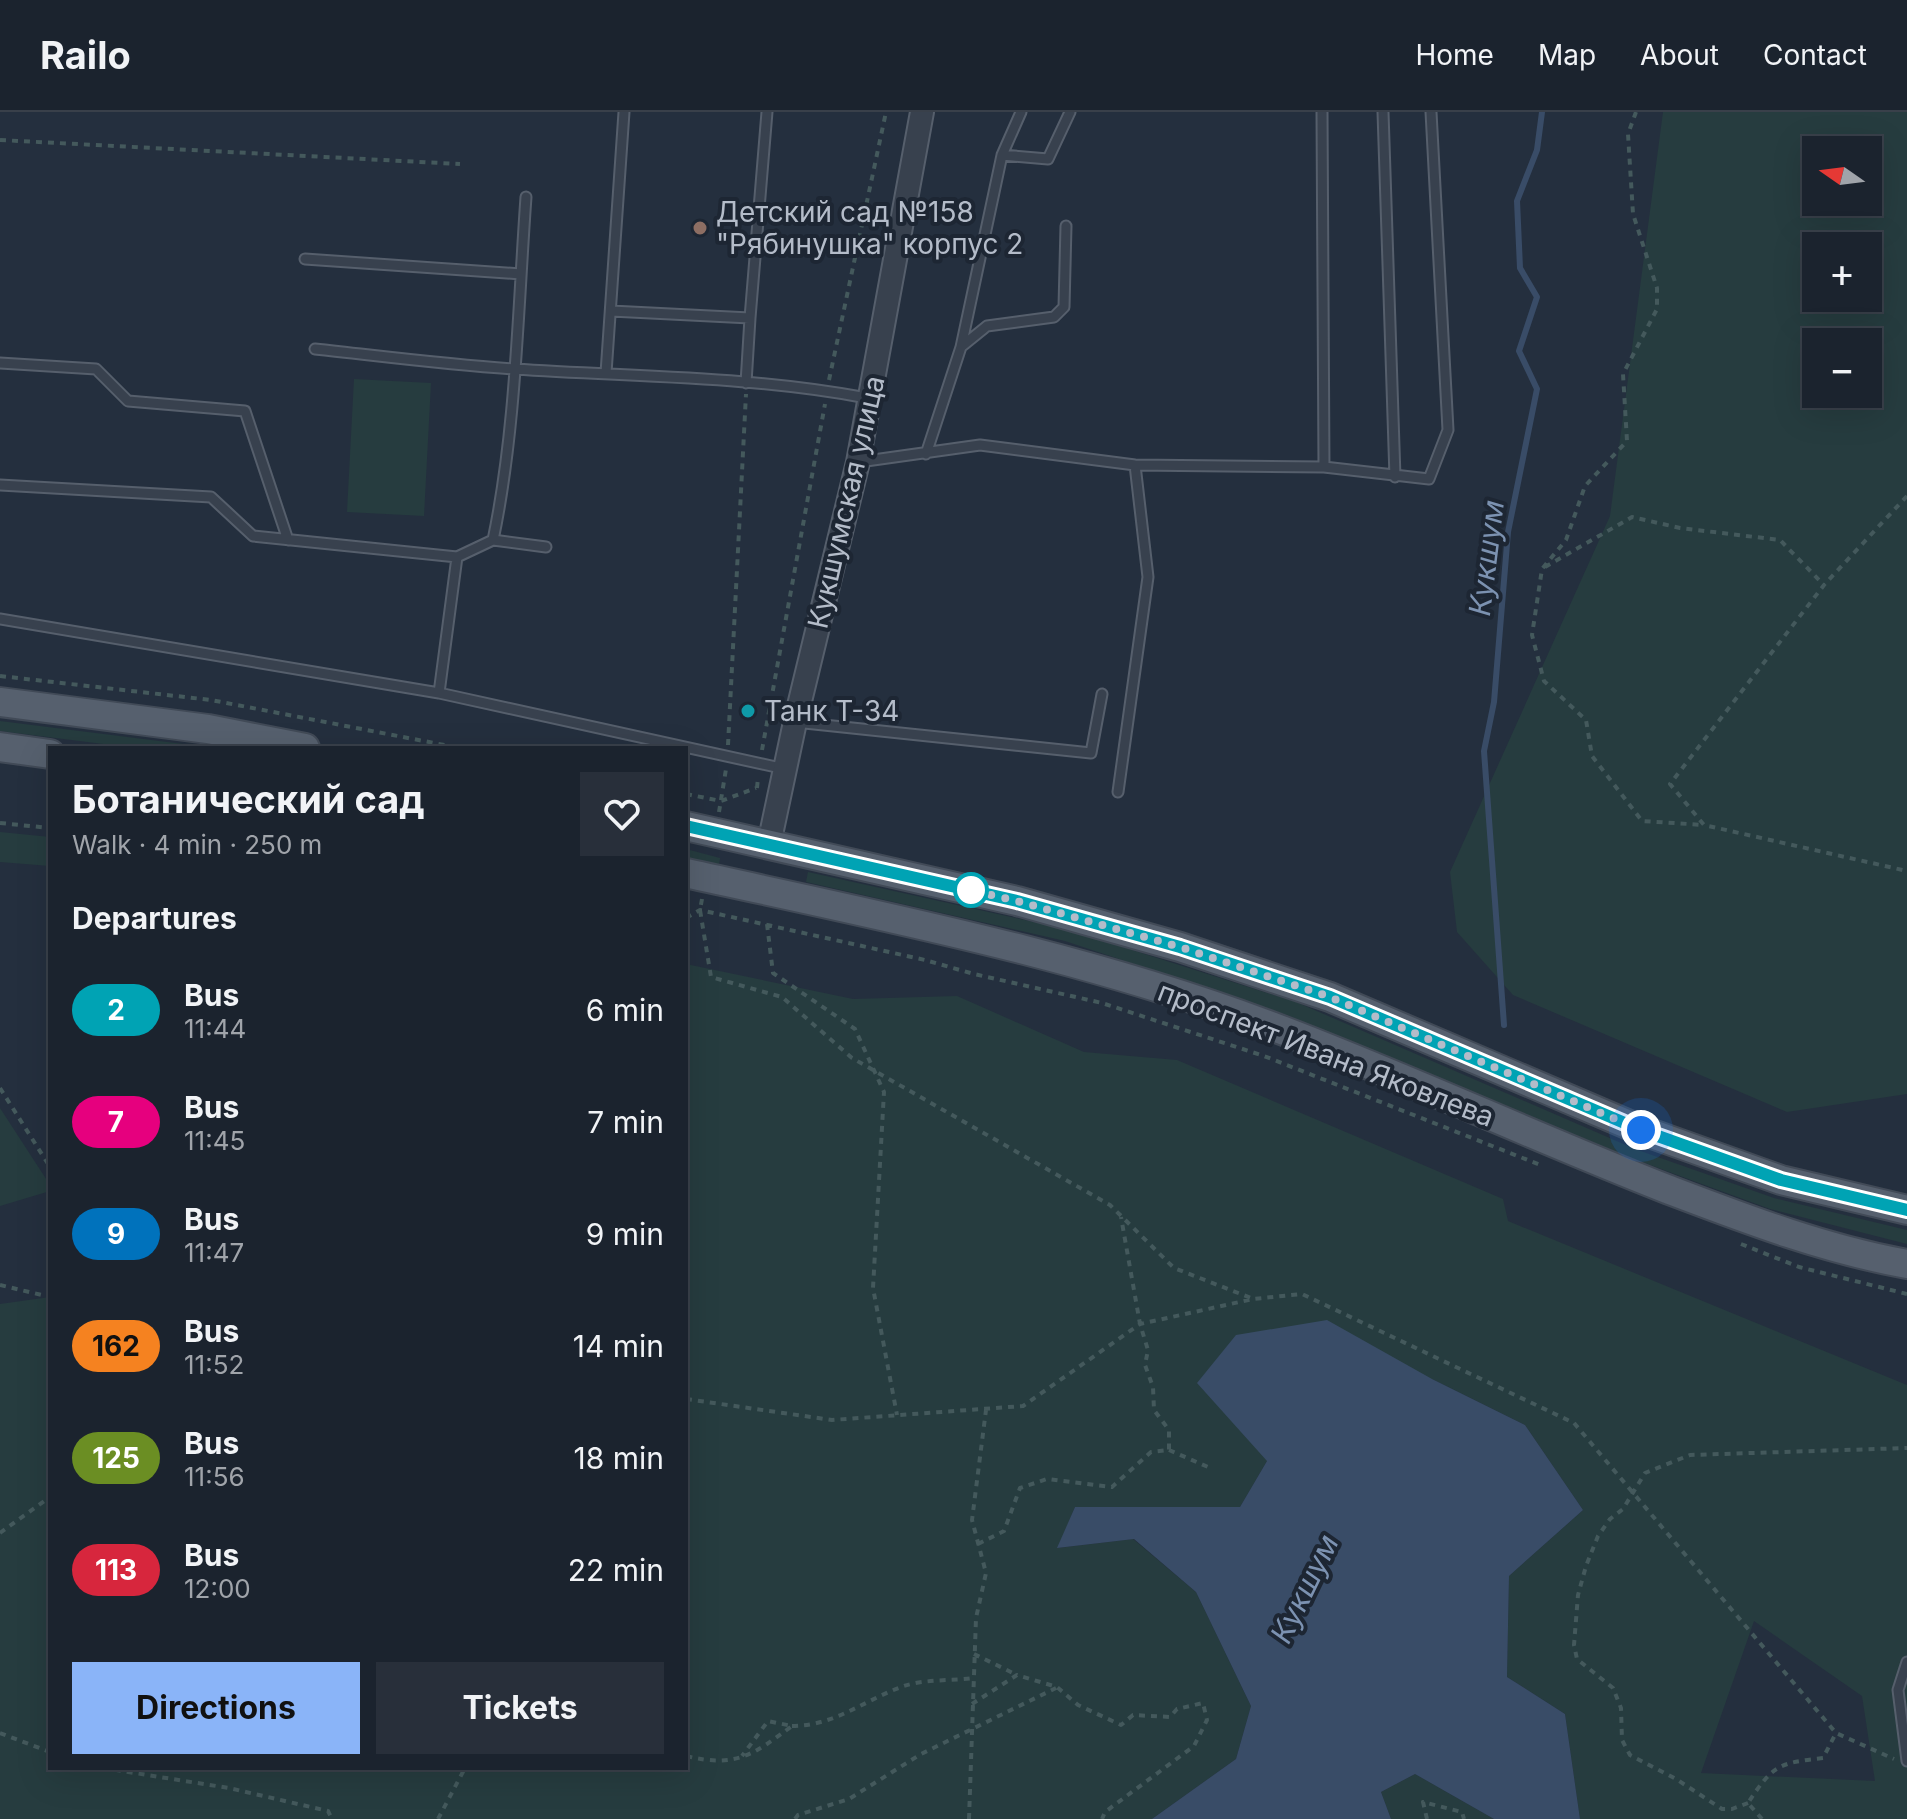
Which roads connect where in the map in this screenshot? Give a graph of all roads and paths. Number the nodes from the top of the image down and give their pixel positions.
1 (624, 112) edge
2 (767, 112) edge
3 (886, 112) edge
4 (922, 112) edge
5 (1021, 112) edge
6 (1070, 112) edge
7 (1322, 112) edge
8 (1383, 112) edge
9 (1431, 112) edge
10 (1636, 112) edge
11 (0, 140) edge
12 (1002, 155) junction
13 (460, 164) dead end
14 (526, 197) dead end
15 (1066, 226) dead end
16 (305, 259) dead end
17 (521, 274) junction
18 (611, 311) junction
19 (750, 318) junction
20 (961, 347) junction
21 (315, 349) dead end
22 (0, 363) edge
23 (514, 369) junction
24 (606, 373) junction
25 (746, 383) junction
26 (827, 392) junction
27 (871, 399) junction
28 (926, 454) junction
29 (858, 462) junction
30 (1135, 465) junction
31 (1324, 467) junction
32 (1395, 477) junction
33 (0, 485) edge
34 (1907, 496) edge
35 (288, 540) junction
36 (493, 540) junction
37 (546, 547) dead end
38 (457, 557) junction
39 (1542, 569) junction
40 (1824, 585) junction
41 (0, 619) edge
42 (439, 693) junction
43 (1102, 694) dead end
44 (0, 702) edge
45 (795, 722) junction
46 (295, 746) edge
47 (678, 746) edge
48 (0, 747) edge
49 (688, 748) edge
50 (48, 754) edge
51 (727, 757) junction
52 (760, 764) junction
53 (785, 769) junction
54 (1118, 792) dead end
55 (688, 794) edge
56 (721, 801) junction
57 (0, 823) edge
58 (1704, 825) junction
59 (688, 826) edge
60 (48, 828) edge
61 (769, 844) junction
62 (1907, 871) edge
63 (688, 873) edge
64 (760, 890) junction
65 (700, 910) junction
66 (688, 917) edge
67 (767, 924) junction
68 (0, 1088) edge
69 (48, 1164) edge
70 (1546, 1167) dead end
71 (1907, 1210) edge
72 (1120, 1215) junction
73 (1739, 1243) dead end
74 (1907, 1267) edge
75 (0, 1285) edge
76 (1907, 1294) edge
77 (48, 1297) edge
78 (1253, 1299) junction
79 (1140, 1324) junction
80 (688, 1399) edge
81 (986, 1409) junction
82 (897, 1415) junction
83 (1907, 1448) edge
84 (1169, 1450) junction
85 (1208, 1467) dead end
86 (1632, 1491) junction
87 (48, 1498) edge
88 (0, 1533) edge
89 (978, 1544) junction
90 (974, 1654) junction
91 (1907, 1662) edge
92 (1017, 1675) junction
93 (973, 1678) junction
94 (1057, 1687) junction
95 (972, 1704) junction
96 (792, 1726) junction
97 (972, 1729) junction
98 (0, 1733) edge
99 (1836, 1733) junction
100 (48, 1751) edge
101 (688, 1756) edge
102 (742, 1756) junction
103 (1902, 1761) edge
104 (116, 1770) edge
105 (464, 1770) edge
106 (1748, 1803) junction
107 (332, 1819) edge
108 (438, 1819) edge
109 (795, 1819) edge
110 (969, 1819) edge
111 (1102, 1819) edge
112 (1427, 1819) edge
113 (1464, 1819) edge
114 (1762, 1819) edge

1 - 18 lane
2 - 19 lane
3 - 26 path
4 - 27 street, Кукшумская улица
5 - 12 lane
6 - 12 lane
7 - 31 lane
8 - 32 lane
9 - 32 lane
10 - 39 path
11 - 13 path
12 - 20 lane
14 - 17 lane
15 - 20 lane
16 - 17 lane
17 - 23 lane
18 - 19 lane
18 - 24 lane
19 - 25 lane
20 - 28 lane
21 - 23 lane
22 - 35 lane
23 - 24 lane
23 - 36 lane
24 - 25 lane
25 - 26 lane
25 - 51 path
26 - 27 lane
26 - 52 path
27 - 29 street, Кукшумская улица
28 - 29 lane
28 - 30 lane
29 - 45 street, Кукшумская улица
30 - 31 lane
30 - 54 lane
31 - 32 lane
33 - 35 lane
34 - 40 path
35 - 38 lane
36 - 37 lane
36 - 38 lane
38 - 42 lane
39 - 40 path
39 - 58 path
40 - 58 path
41 - 42 lane
42 - 47 lane
43 - 45 lane
44 - 46 main road
45 - 53 street, Кукшумская улица
48 - 50 main road
49 - 51 lane
51 - 52 lane
51 - 56 path
52 - 53 lane
52 - 56 path
53 - 61 street, Кукшумская улица
55 - 56 path
57 - 60 path
58 - 62 path
59 - 61 main road, проспект Ивана Яковлева
61 - 64 main road, Кукшумская улица
61 - 71 main road, проспект Ивана Яковлева
63 - 64 main road, проспект Ивана Яковлева
64 - 74 main road, проспект Ивана Яковлева
65 - 66 path
65 - 67 path
65 - 72 path
67 - 70 path
67 - 82 path
68 - 69 path
72 - 78 path
72 - 79 path
73 - 76 path
75 - 77 path
78 - 79 path
78 - 86 path
79 - 81 path
79 - 84 path
80 - 82 path
81 - 82 path
81 - 89 path
83 - 86 path
84 - 85 path
84 - 89 path
86 - 99 path
86 - 106 path
87 - 88 path
89 - 90 path
90 - 92 path
90 - 93 path
91 - 103 lane
92 - 94 path
92 - 95 path
93 - 95 path
93 - 96 path
94 - 97 path
94 - 111 path
95 - 97 path
96 - 102 path
96 - 102 path
97 - 109 path
97 - 110 path
98 - 100 path
99 - 103 path
99 - 106 path
101 - 102 path
104 - 107 path
105 - 108 path
106 - 114 path
112 - 113 path

